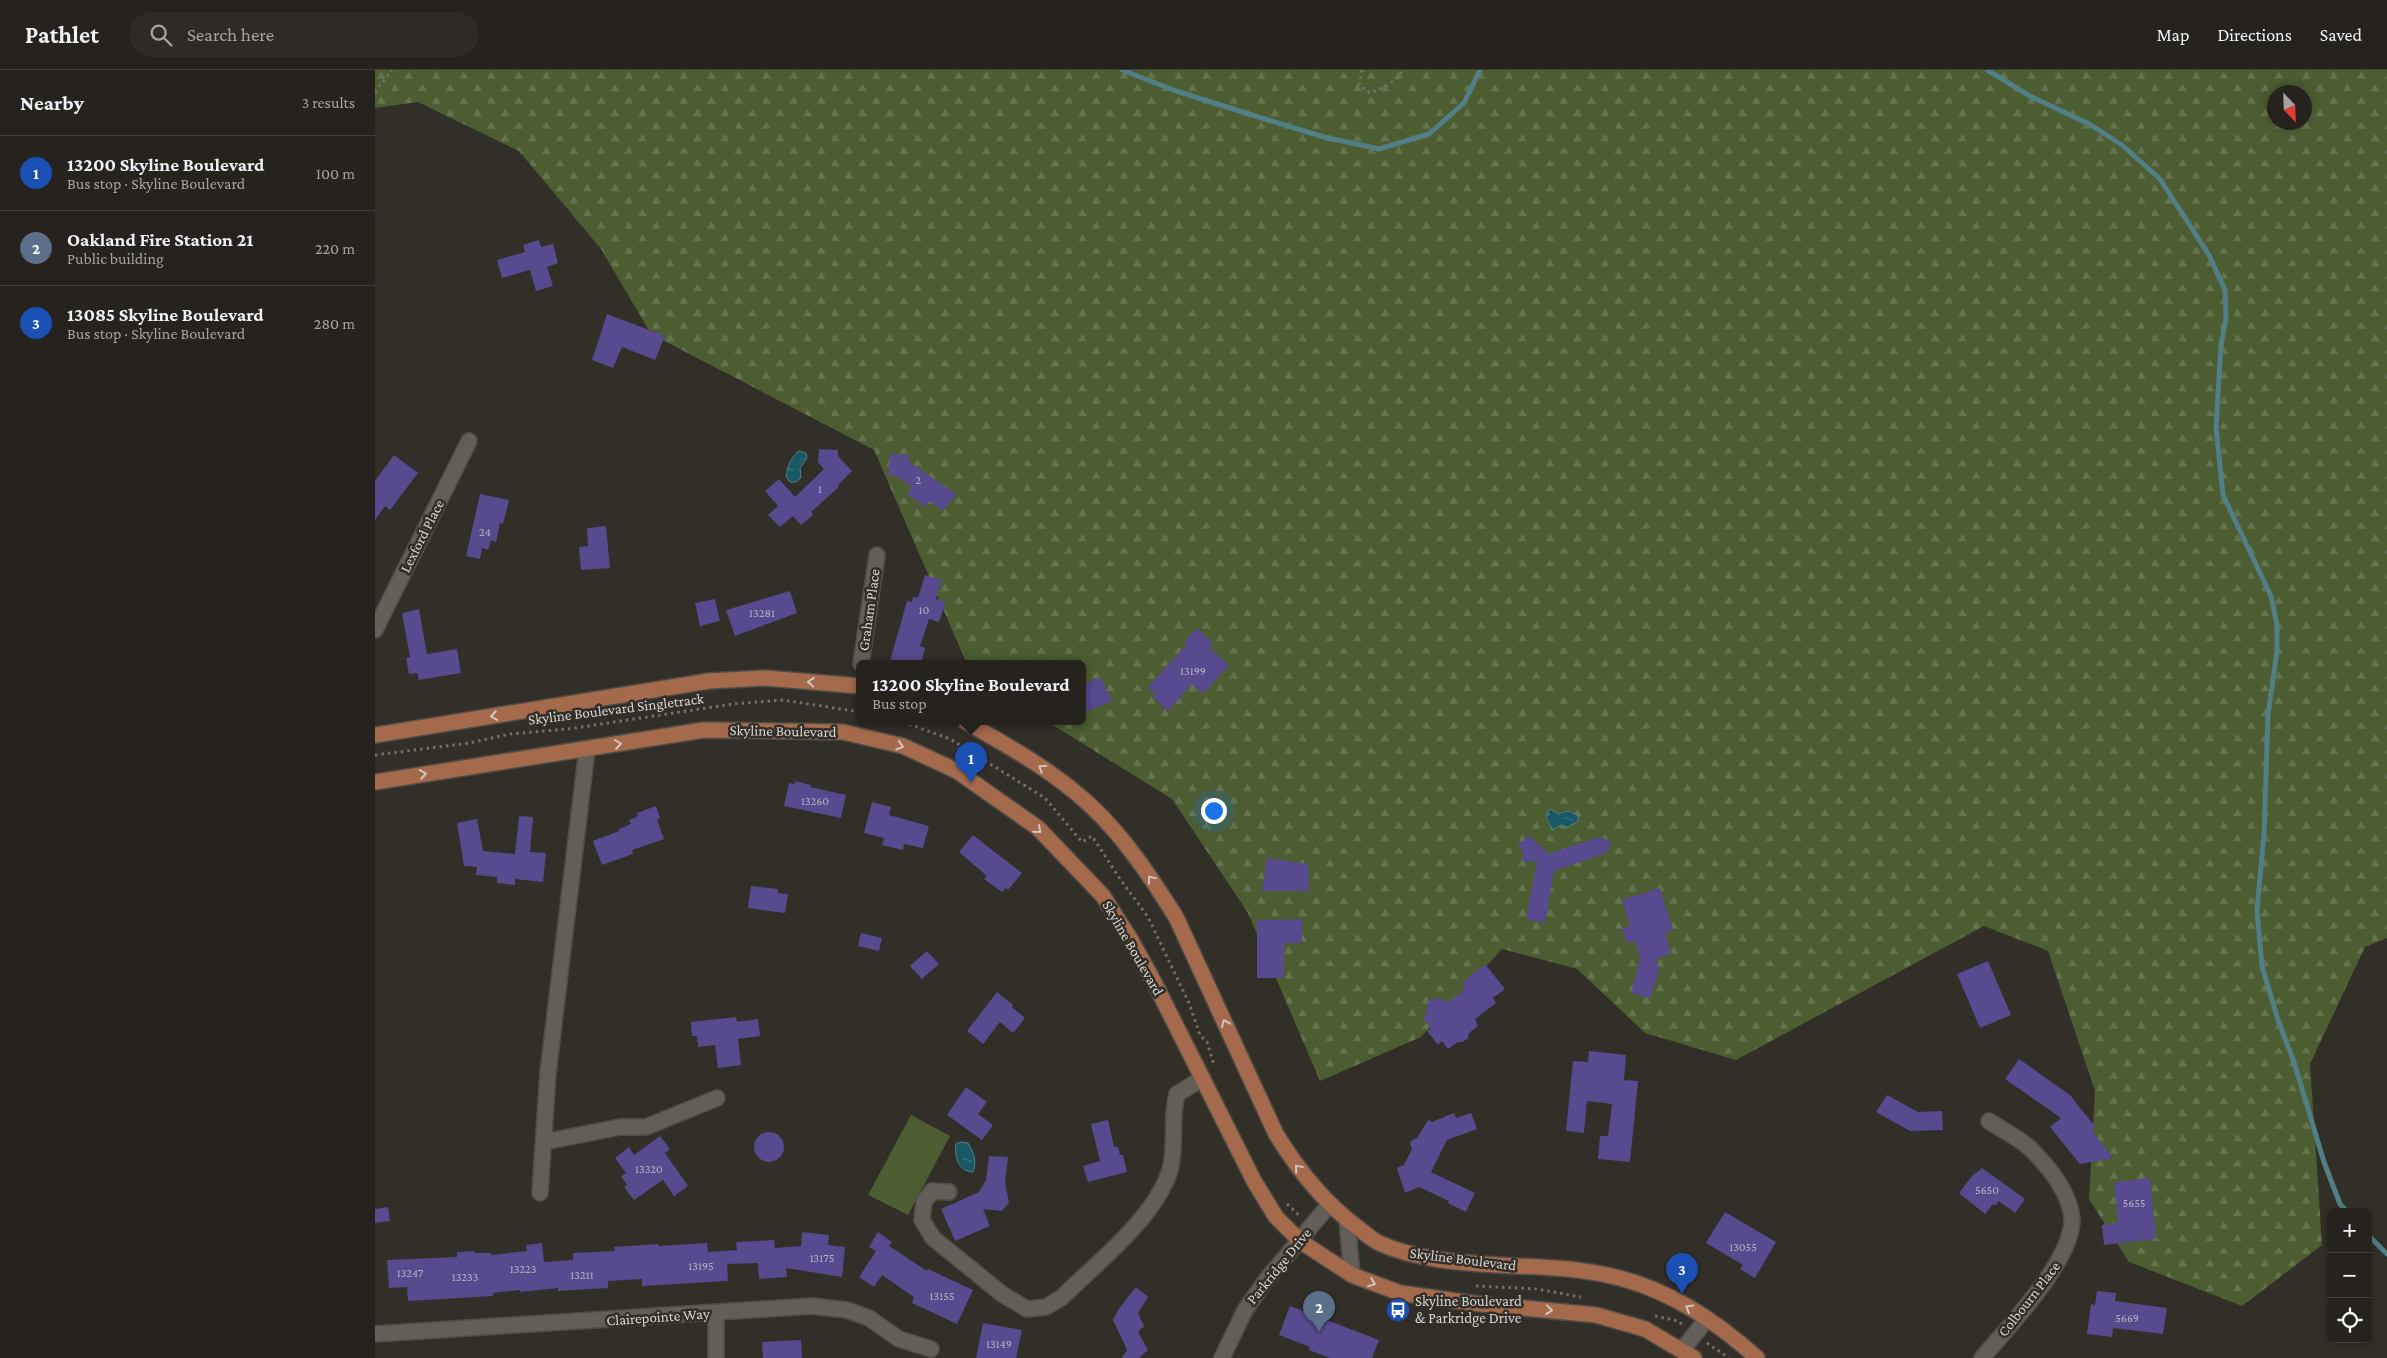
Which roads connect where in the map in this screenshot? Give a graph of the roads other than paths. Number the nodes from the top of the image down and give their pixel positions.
1 (469, 441) dead end
2 (877, 555) dead end
3 (375, 630) edge
4 (862, 660) edge
5 (856, 686) edge
6 (971, 725) edge
7 (375, 735) edge
8 (587, 749) junction
9 (375, 782) edge
10 (1203, 1078) junction
11 (717, 1098) dead end
12 (1989, 1121) dead end
13 (544, 1142) junction
14 (949, 1192) dead end
15 (541, 1193) dead end
16 (1329, 1206) junction
17 (1347, 1220) junction
18 (1300, 1241) junction
19 (1352, 1275) junction
20 (716, 1313) junction
21 (1707, 1319) junction
22 (375, 1334) edge
23 (931, 1350) dead end
24 (1688, 1354) edge
25 (717, 1358) edge
26 (1222, 1358) edge
27 (1757, 1358) edge
28 (1982, 1358) edge

1 - 3 street, Lexford Place
2 - 4 street, Graham Place
5 -> 7 main road
16 -> 6 main road, Skyline Boulevard
9 -> 8 main road, Skyline Boulevard
8 -> 10 main road, Skyline Boulevard
8 - 13 street
10 - 14 street
10 - 18 main road, Skyline Boulevard
11 - 13 street
12 - 28 street, Colbourn Place
13 - 15 street
16 - 17 main road, Skyline Boulevard
16 - 18 street, Parkridge Drive
17 - 19 street
21 -> 17 main road, Skyline Boulevard
18 - 19 main road, Skyline Boulevard
18 - 26 street, Parkridge Drive
19 -> 24 main road, Skyline Boulevard
20 - 22 street, Clairepointe Way
20 - 23 street, Clairepointe Way
20 - 25 street
21 - 24 street
21 - 27 main road, Skyline Boulevard

